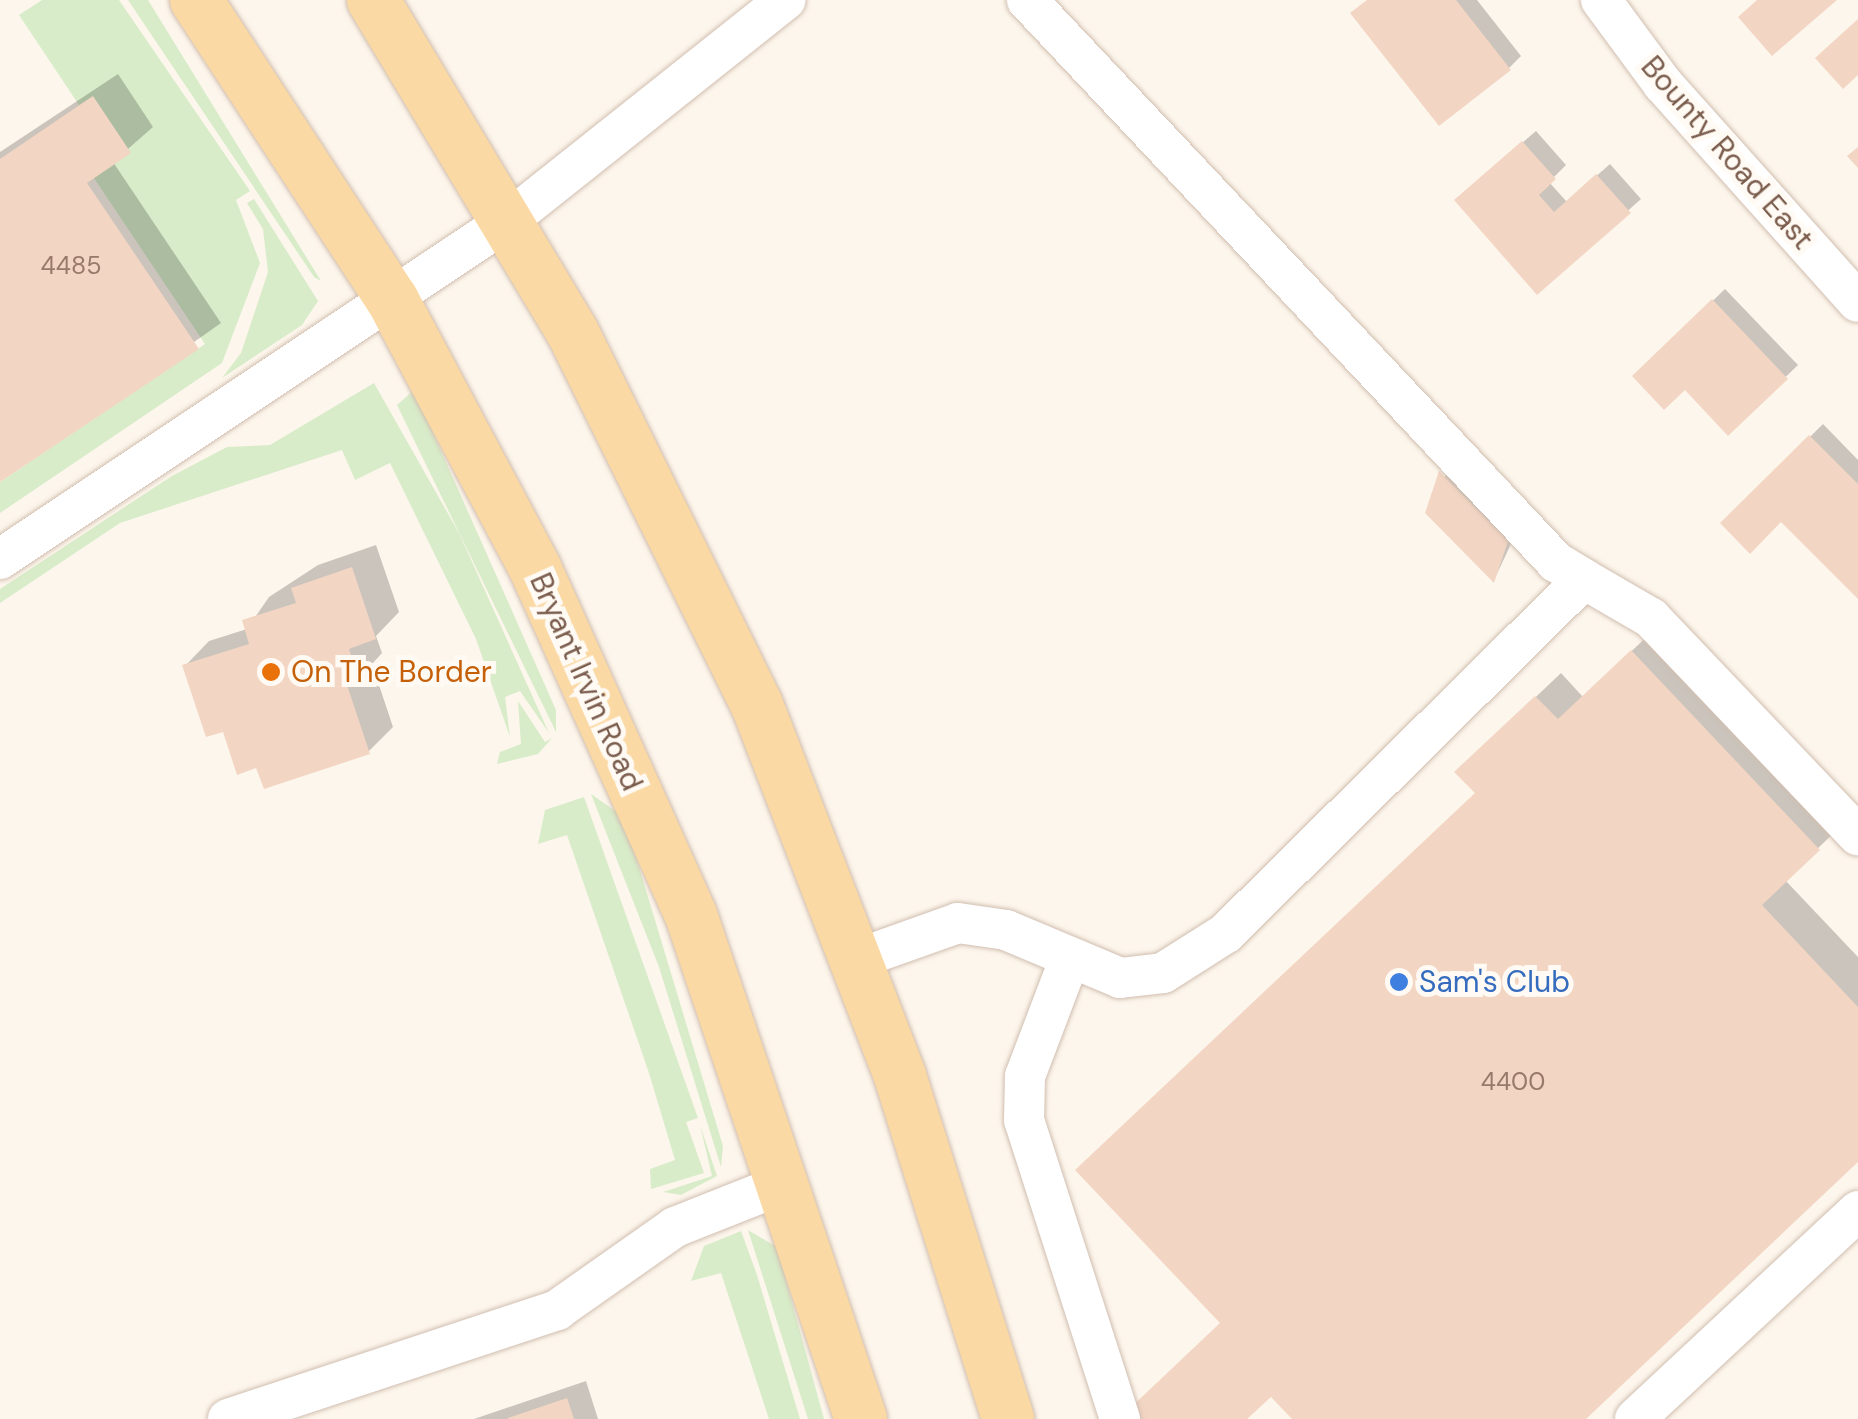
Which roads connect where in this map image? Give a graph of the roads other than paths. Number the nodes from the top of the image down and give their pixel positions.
1 (196, 0) edge
2 (373, 0) edge
3 (785, 0) edge
4 (1027, 0) edge
5 (1601, 0) edge
6 (510, 219) junction
7 (392, 300) junction
8 (1858, 302) edge
9 (0, 559) edge
10 (1584, 579) junction
11 (1858, 836) edge
12 (857, 959) junction
13 (1068, 963) junction
14 (781, 1185) junction
15 (1858, 1212) edge
16 (228, 1419) edge
17 (861, 1419) edge
18 (1008, 1419) edge
19 (1120, 1419) edge
20 (1635, 1419) edge

1 - 7 main road, Bryant Irvin Road
2 - 6 main road
3 - 6 street
4 - 10 street
5 - 8 street, Bounty Road East
6 - 7 street
6 - 12 main road
7 - 9 street
7 - 14 main road, Bryant Irvin Road
10 - 11 street
10 - 13 street
12 - 13 street
12 - 18 main road
13 - 19 street
14 - 16 street
14 - 17 main road, Bryant Irvin Road
15 - 20 street

